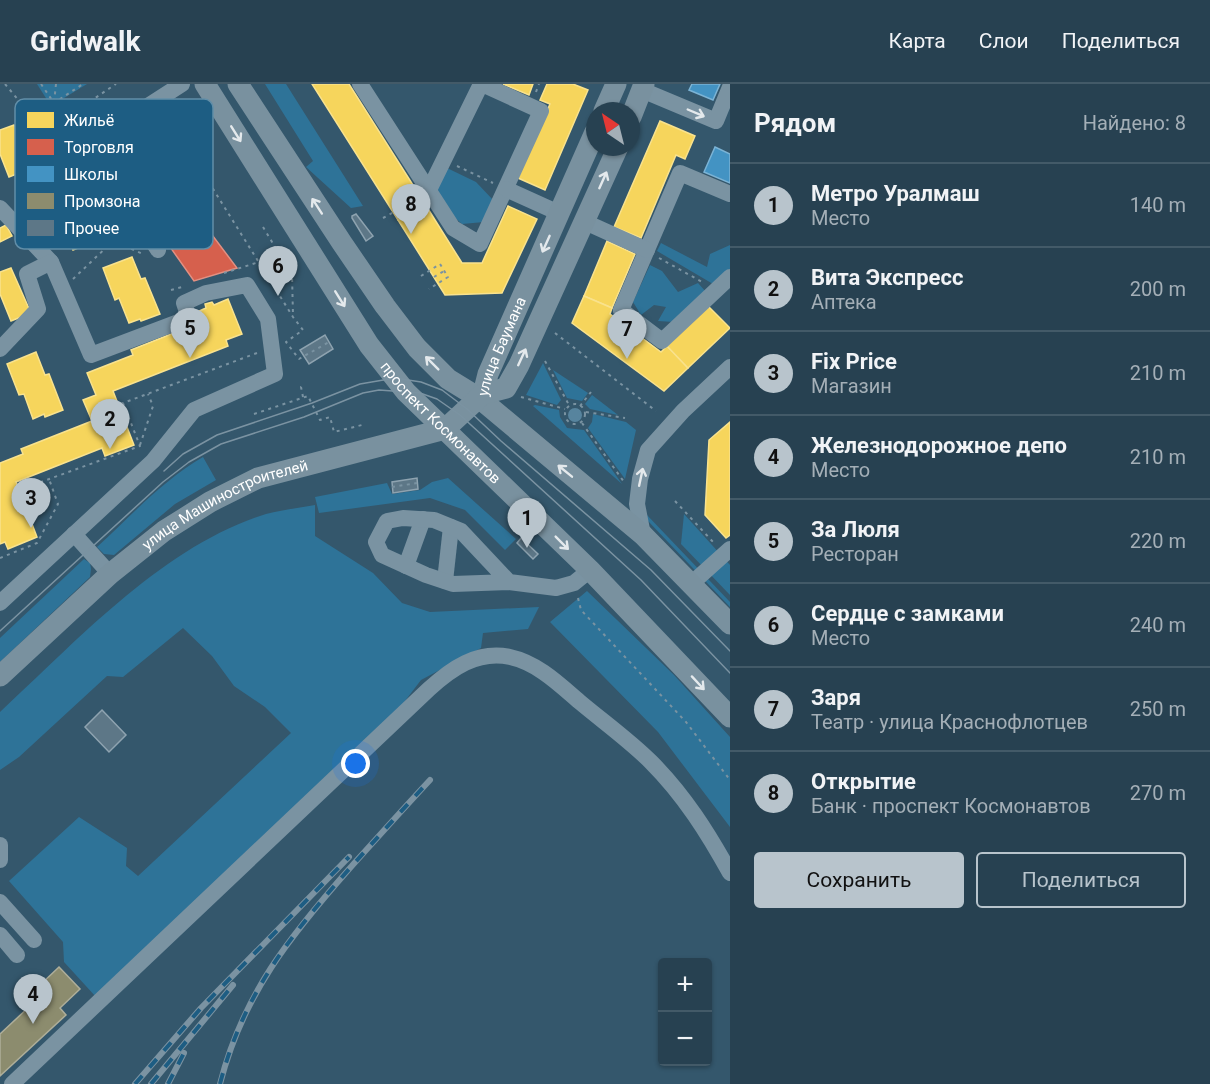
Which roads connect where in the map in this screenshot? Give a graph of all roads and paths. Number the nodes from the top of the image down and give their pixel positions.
1 (5, 84) edge
2 (41, 84) edge
3 (56, 84) edge
4 (83, 84) edge
5 (116, 84) edge
6 (182, 84) edge
7 (205, 84) edge
8 (238, 84) edge
9 (360, 84) edge
10 (481, 84) edge
11 (616, 84) edge
12 (643, 87) edge
13 (730, 87) edge
14 (18, 99) edge
15 (51, 99) edge
16 (54, 99) edge
17 (60, 99) edge
18 (94, 99) edge
19 (158, 99) edge
20 (608, 102) edge
21 (637, 102) edge
22 (586, 152) edge
23 (614, 156) edge
24 (460, 167) dead end
25 (213, 188) edge
26 (506, 189) junction
27 (429, 190) junction
28 (730, 194) edge
29 (0, 208) edge
30 (394, 212) dead end
31 (559, 213) junction
32 (383, 218) dead end
33 (585, 222) junction
34 (15, 224) edge
35 (263, 227) dead end
36 (39, 249) edge
37 (105, 249) edge
38 (141, 249) edge
39 (150, 249) edge
40 (646, 250) junction
41 (152, 252) joint
42 (51, 262) junction
43 (444, 271) junction
44 (421, 276) dead end
45 (434, 277) dead end
46 (730, 277) edge
47 (60, 284) junction
48 (429, 289) dead end
49 (716, 290) junction
50 (293, 317) junction
51 (555, 333) dead end
52 (329, 342) dead end
53 (0, 349) edge
54 (299, 359) junction
55 (273, 360) junction
56 (545, 361) dead end
57 (730, 367) edge
58 (305, 385) dead end
59 (591, 392) dead end
60 (148, 394) junction
61 (481, 396) junction
62 (521, 397) dead end
63 (304, 398) junction
64 (568, 405) junction
65 (580, 406) junction
66 (565, 409) junction
67 (656, 411) dead end
68 (586, 412) junction
69 (254, 414) dead end
70 (625, 418) dead end
71 (582, 423) junction
72 (362, 425) dead end
73 (445, 429) junction
74 (140, 446) junction
75 (49, 479) junction
76 (417, 483) dead end
77 (392, 487) dead end
78 (627, 488) dead end
79 (19, 490) dead end
80 (675, 501) dead end
81 (423, 519) junction
82 (451, 527) junction
83 (74, 534) junction
84 (643, 535) junction
85 (727, 551) edge
86 (0, 558) edge
87 (406, 566) junction
88 (110, 574) junction
89 (582, 577) junction
90 (445, 581) junction
91 (509, 582) junction
92 (691, 584) junction
93 (0, 603) edge
94 (730, 624) edge
95 (0, 676) edge
96 (730, 717) edge
97 (730, 780) edge
98 (0, 845) edge
99 (0, 860) edge
100 (730, 873) edge
101 (0, 902) edge
102 (0, 935) edge
103 (34, 940) dead end
104 (17, 955) dead end
105 (12, 1084) edge

1 - 14 path
2 - 15 path
3 - 16 path
4 - 17 path
5 - 18 path
6 - 19 street
7 -> 73 main road, проспект Космонавтов
61 -> 8 main road
9 - 27 street
10 - 26 street
10 - 27 street
11 - 20 main road
12 -> 13 street
12 - 21 main road
22 - 31 main road, улица Баумана
33 -> 23 main road, улица Баумана
24 - 26 path
25 - 50 path
26 - 27 street
26 - 31 street
28 - 40 street
29 - 34 street
30 - 32 path
31 -> 61 main road, улица Баумана
33 - 40 street
61 -> 33 main road, улица Баумана
35 - 50 path
36 - 42 street
37 - 47 path
38 - 41 path
39 - 41 street
40 - 49 path
40 - 49 street
42 - 47 street
42 - 53 street
43 - 44 path
43 - 45 path
43 - 48 path
46 - 49 street
47 - 55 street
50 - 54 path
51 - 67 path
52 - 54 path
54 - 55 path
55 - 60 path
55 - 83 street
56 - 64 path
84 -> 57 street
58 - 63 path
59 - 65 path
60 - 74 path
60 - 74 path
61 - 73 main road, улица Машиностроителей
84 -> 61 main road
62 - 66 path
63 - 69 path
63 - 72 path
64 - 65 path
64 - 66 path
65 - 68 path
66 - 71 path
68 - 70 path
68 - 71 path
71 - 78 path
73 - 88 main road, улица Машиностроителей
73 -> 89 main road, проспект Космонавтов
74 - 75 path
75 - 79 path
75 - 86 path
76 - 77 path
80 - 85 path
81 - 82 street
81 - 87 street
81 - 87 street
82 - 90 street
82 - 91 street
83 - 88 street
83 - 93 street
84 - 92 main road
85 - 92 street
87 - 90 street
88 - 95 main road, улица Машиностроителей
89 - 91 street
89 -> 96 main road, проспект Космонавтов
89 - 97 path
90 - 91 street
92 - 94 main road
98 - 99 street
100 - 105 street
101 - 103 street
102 - 104 street

